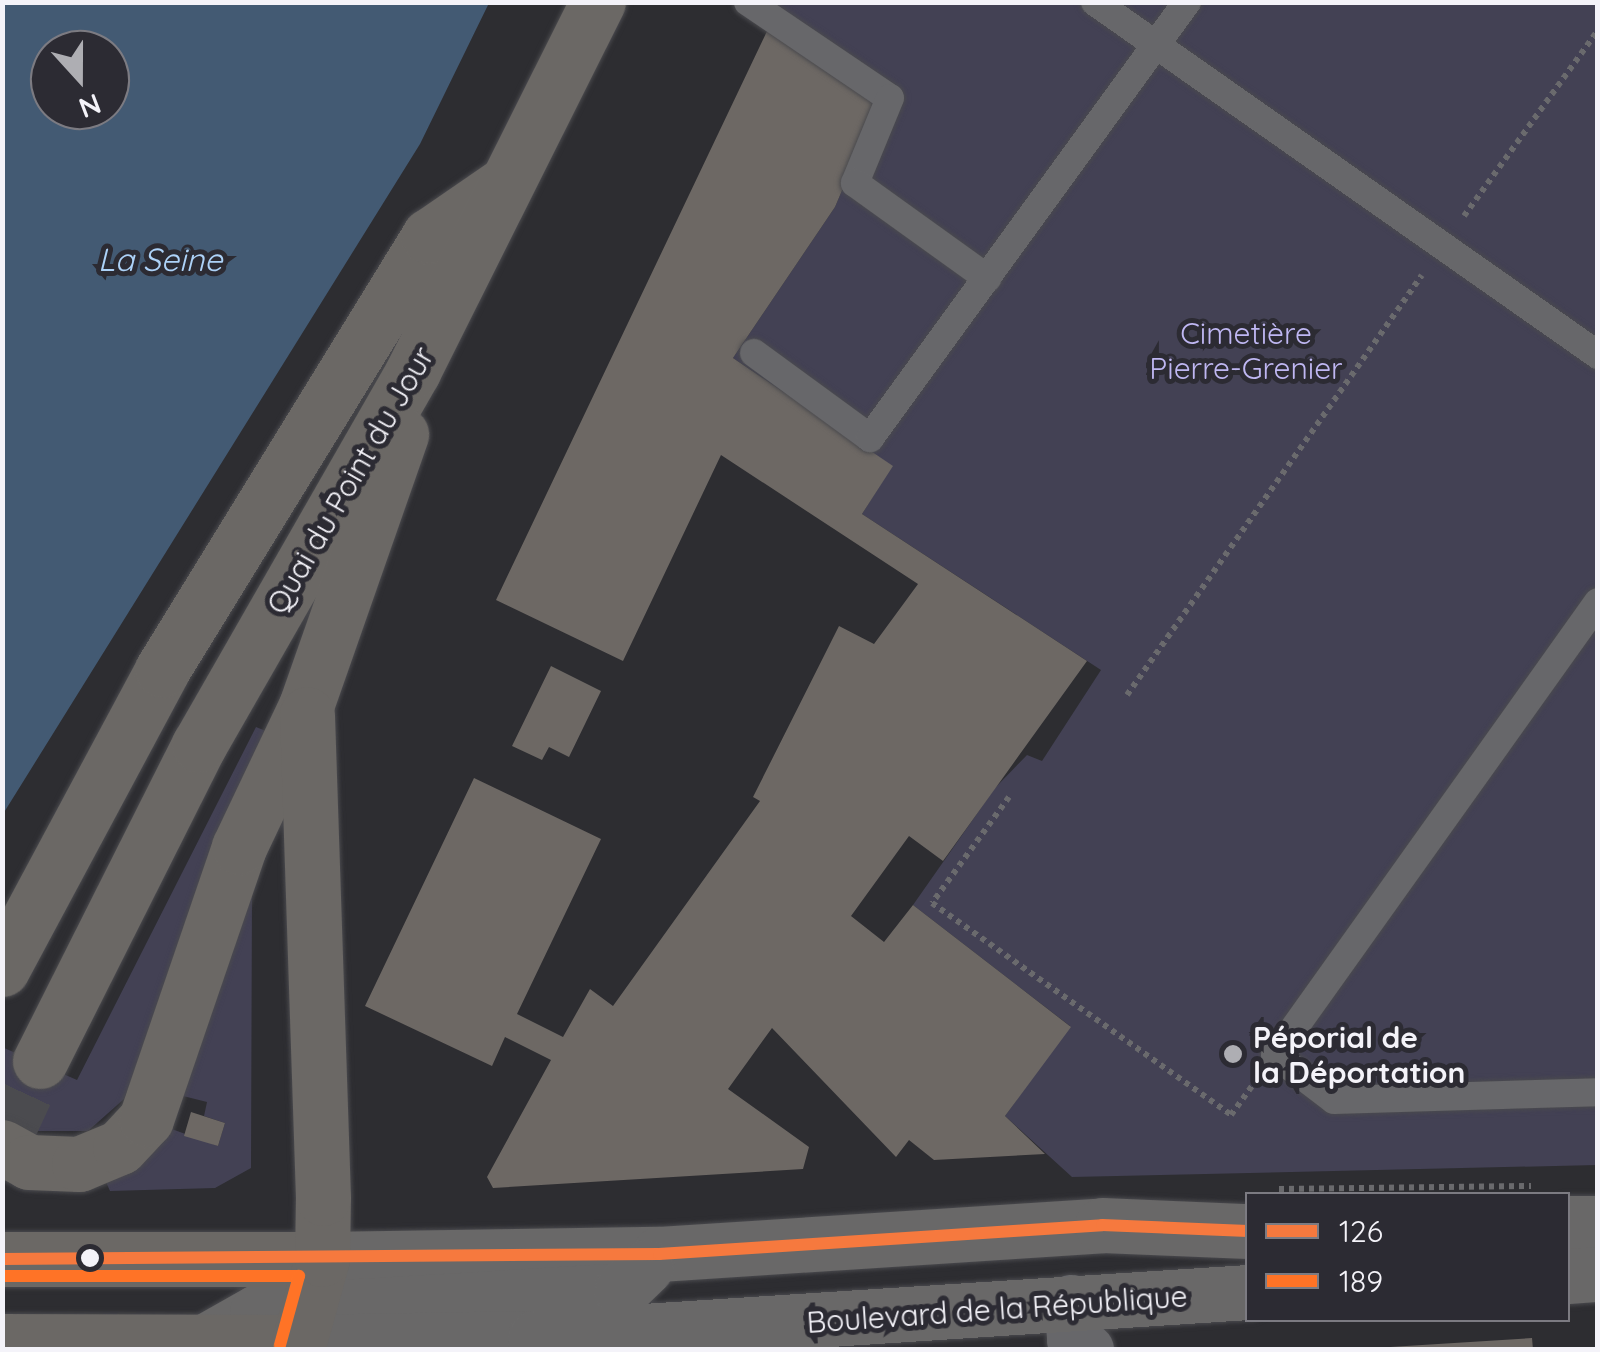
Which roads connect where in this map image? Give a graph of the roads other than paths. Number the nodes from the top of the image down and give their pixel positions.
1 (598, 2) edge
2 (748, 2) edge
3 (1095, 2) edge
4 (1187, 2) edge
5 (1155, 45) junction
6 (511, 179) junction
7 (987, 278) junction
8 (754, 353) dead end
9 (1598, 355) edge
10 (414, 371) junction
11 (1598, 602) edge
12 (306, 706) junction
13 (2, 969) edge
14 (40, 1061) tunnel mouth
15 (1598, 1092) edge
16 (2, 1146) edge
17 (1598, 1223) edge
18 (1570, 1224) edge
19 (1243, 1231) edge
20 (2, 1259) edge
21 (1598, 1274) edge
22 (1570, 1276) edge
23 (1245, 1293) edge
24 (306, 1315) edge
25 (1078, 1326) edge
26 (2, 1341) edge
27 (206, 1345) edge

1 - 6 main road, Quai du Point du Jour
2 - 7 lane
3 - 5 lane
4 - 5 lane
5 - 7 lane
5 - 9 lane
6 - 10 main road, Quai du Point du Jour
6 - 13 main road
7 - 8 lane
10 - 12 main road
10 - 14 main road, Quai du Point du Jour
11 - 15 lane
12 - 16 main road
12 - 24 main road
17 - 18 main road
19 - 24 main road, Boulevard de la République
19 - 25 main road
20 - 24 main road, Boulevard de la République
21 - 22 main road
23 - 25 main road, Boulevard de la République
24 - 25 main road, Boulevard de la République
24 - 27 main road, Boulevard de la République
26 - 27 main road, Boulevard de la République

